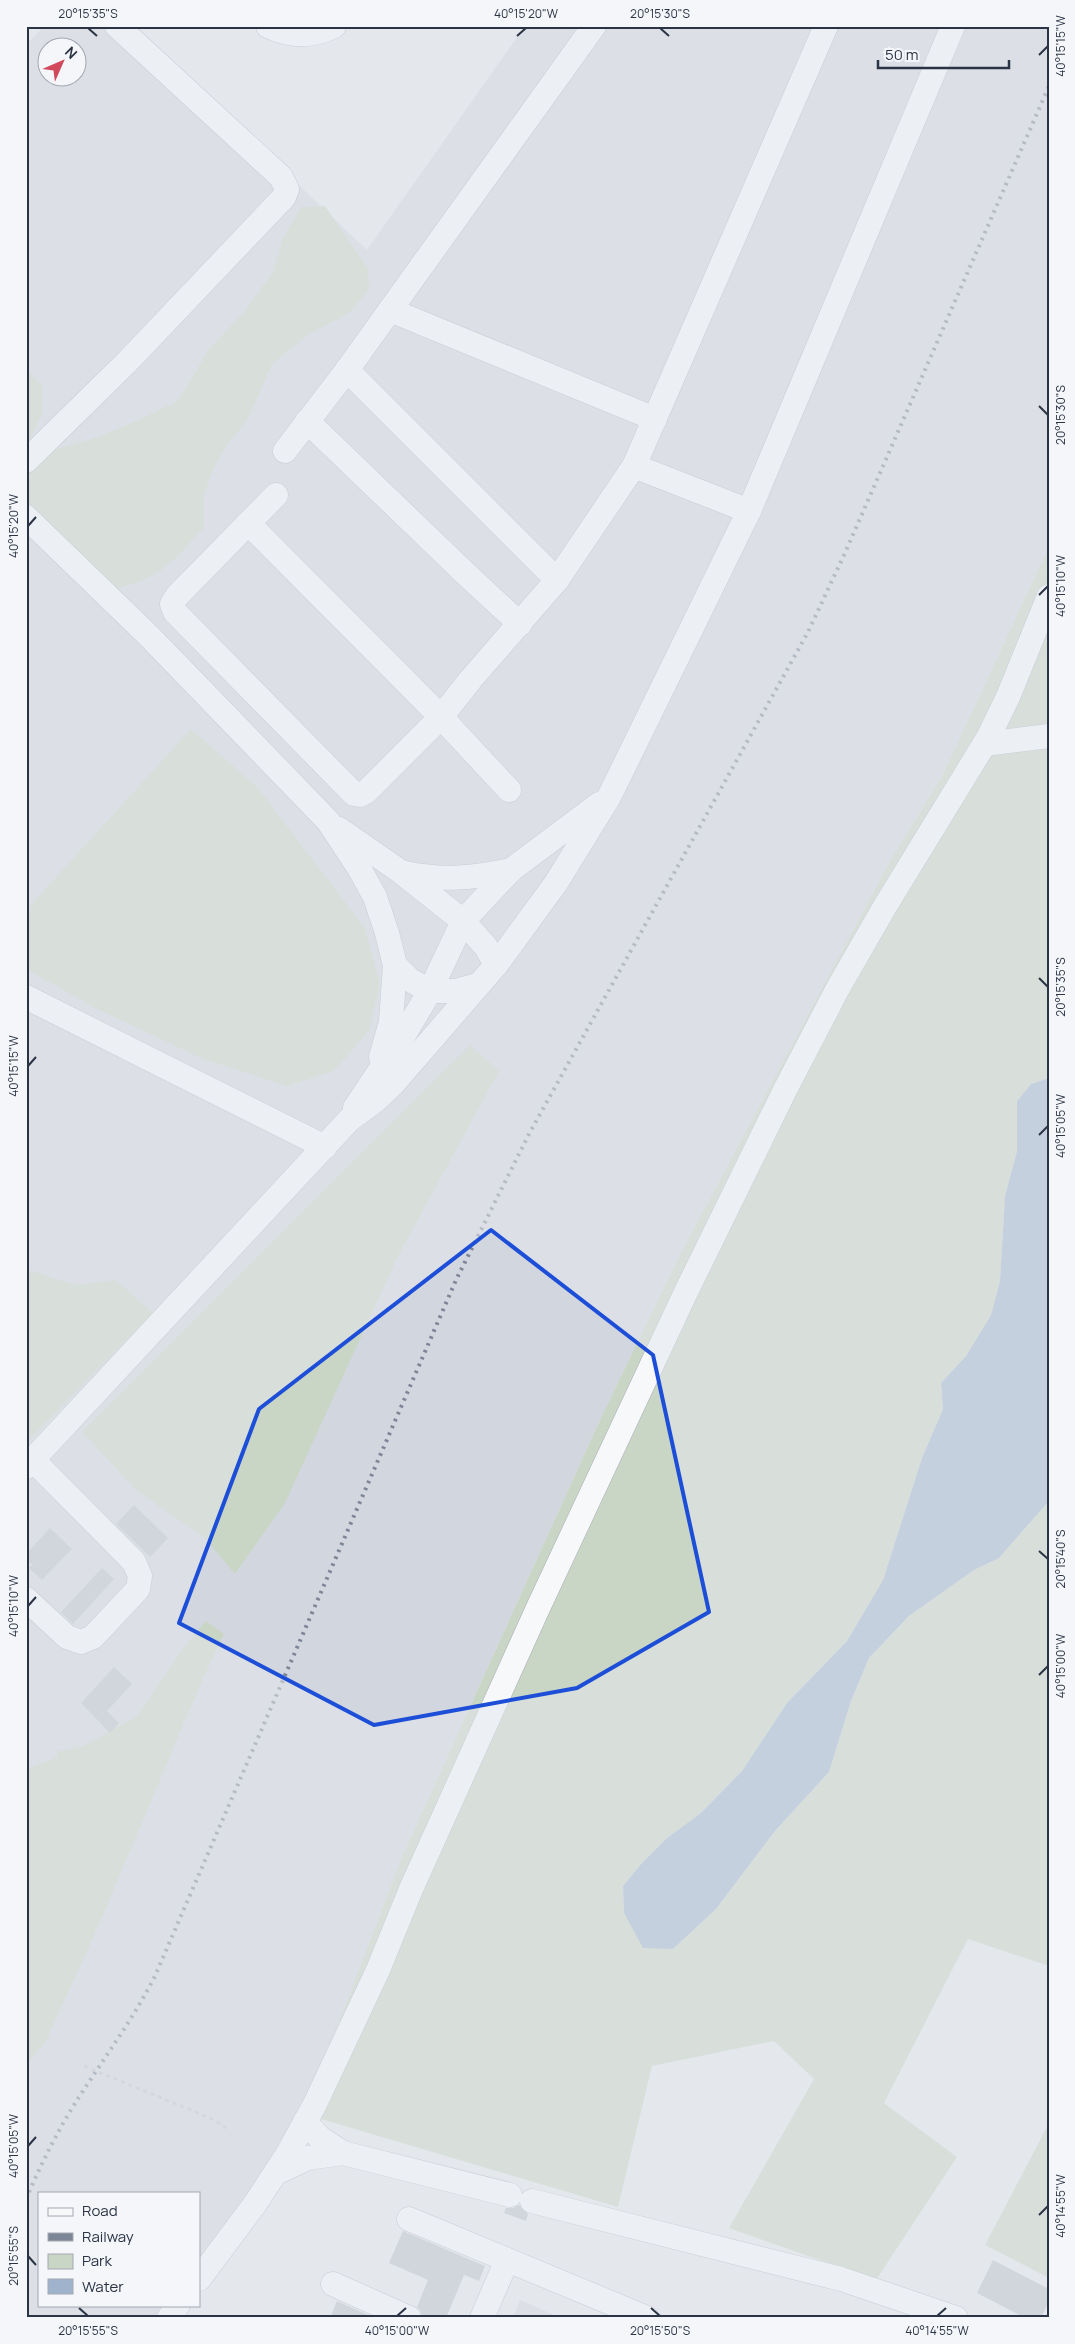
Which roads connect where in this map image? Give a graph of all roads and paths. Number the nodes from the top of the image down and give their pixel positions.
1 (117, 26) edge
2 (268, 26) edge
3 (334, 26) edge
4 (594, 26) edge
5 (826, 26) edge
6 (953, 26) edge
7 (390, 310) junction
8 (347, 370) junction
9 (655, 419) junction
10 (307, 421) junction
11 (285, 450) dead end
12 (26, 461) edge
13 (634, 466) junction
14 (276, 495) dead end
15 (748, 512) junction
16 (26, 517) edge
17 (248, 523) junction
18 (557, 580) junction
19 (1049, 596) edge
20 (520, 624) junction
21 (441, 717) junction
22 (1049, 736) edge
23 (985, 744) junction
24 (509, 790) dead end
25 (609, 797) junction
26 (328, 821) junction
27 (511, 870) junction
28 (401, 872) junction
29 (463, 921) junction
30 (395, 965) junction
31 (496, 966) junction
32 (477, 985) junction
33 (430, 991) junction
34 (26, 997) edge
35 (370, 1083) junction
36 (349, 1120) junction
37 (325, 1147) junction
38 (30, 1463) edge
39 (26, 1599) edge
40 (84, 2066) dead end
41 (306, 2122) junction
42 (226, 2128) dead end
43 (343, 2153) junction
44 (276, 2173) junction
45 (409, 2219) dead end
46 (507, 2260) junction
47 (200, 2278) edge
48 (333, 2284) dead end
49 (177, 2306) edge
50 (923, 2313) edge
51 (169, 2318) edge
52 (409, 2318) edge
53 (482, 2318) edge
54 (647, 2318) edge
55 (956, 2318) edge

1 - 12 street
2 - 3 street
4 - 7 street
5 - 9 street
6 - 15 street
7 - 8 street
7 - 9 street
8 - 10 street
8 - 18 street
9 - 13 street
10 - 11 street
10 - 20 street
13 - 15 street
13 - 18 street
14 - 17 street
15 - 25 street
16 - 26 street
17 - 21 street
17 - 21 street
18 - 20 street
19 - 23 street
20 - 21 street
21 - 24 street
22 - 23 street
23 - 41 street
25 - 27 street
25 - 31 street
26 - 28 street
26 - 30 street
27 - 28 street
27 - 29 street
28 - 29 street
29 - 31 street
29 - 33 street
30 - 33 street
30 - 35 street
31 - 32 street
32 - 33 street
32 - 36 street
33 - 35 street
34 - 37 street
35 - 36 street
36 - 37 street
37 - 38 street
38 - 39 street
40 - 42 path
41 - 43 street
41 - 44 street
43 - 44 street
43 - 50 street
44 - 47 street
45 - 46 street
46 - 53 street
46 - 54 street
48 - 52 street
49 - 51 street
50 - 55 street

